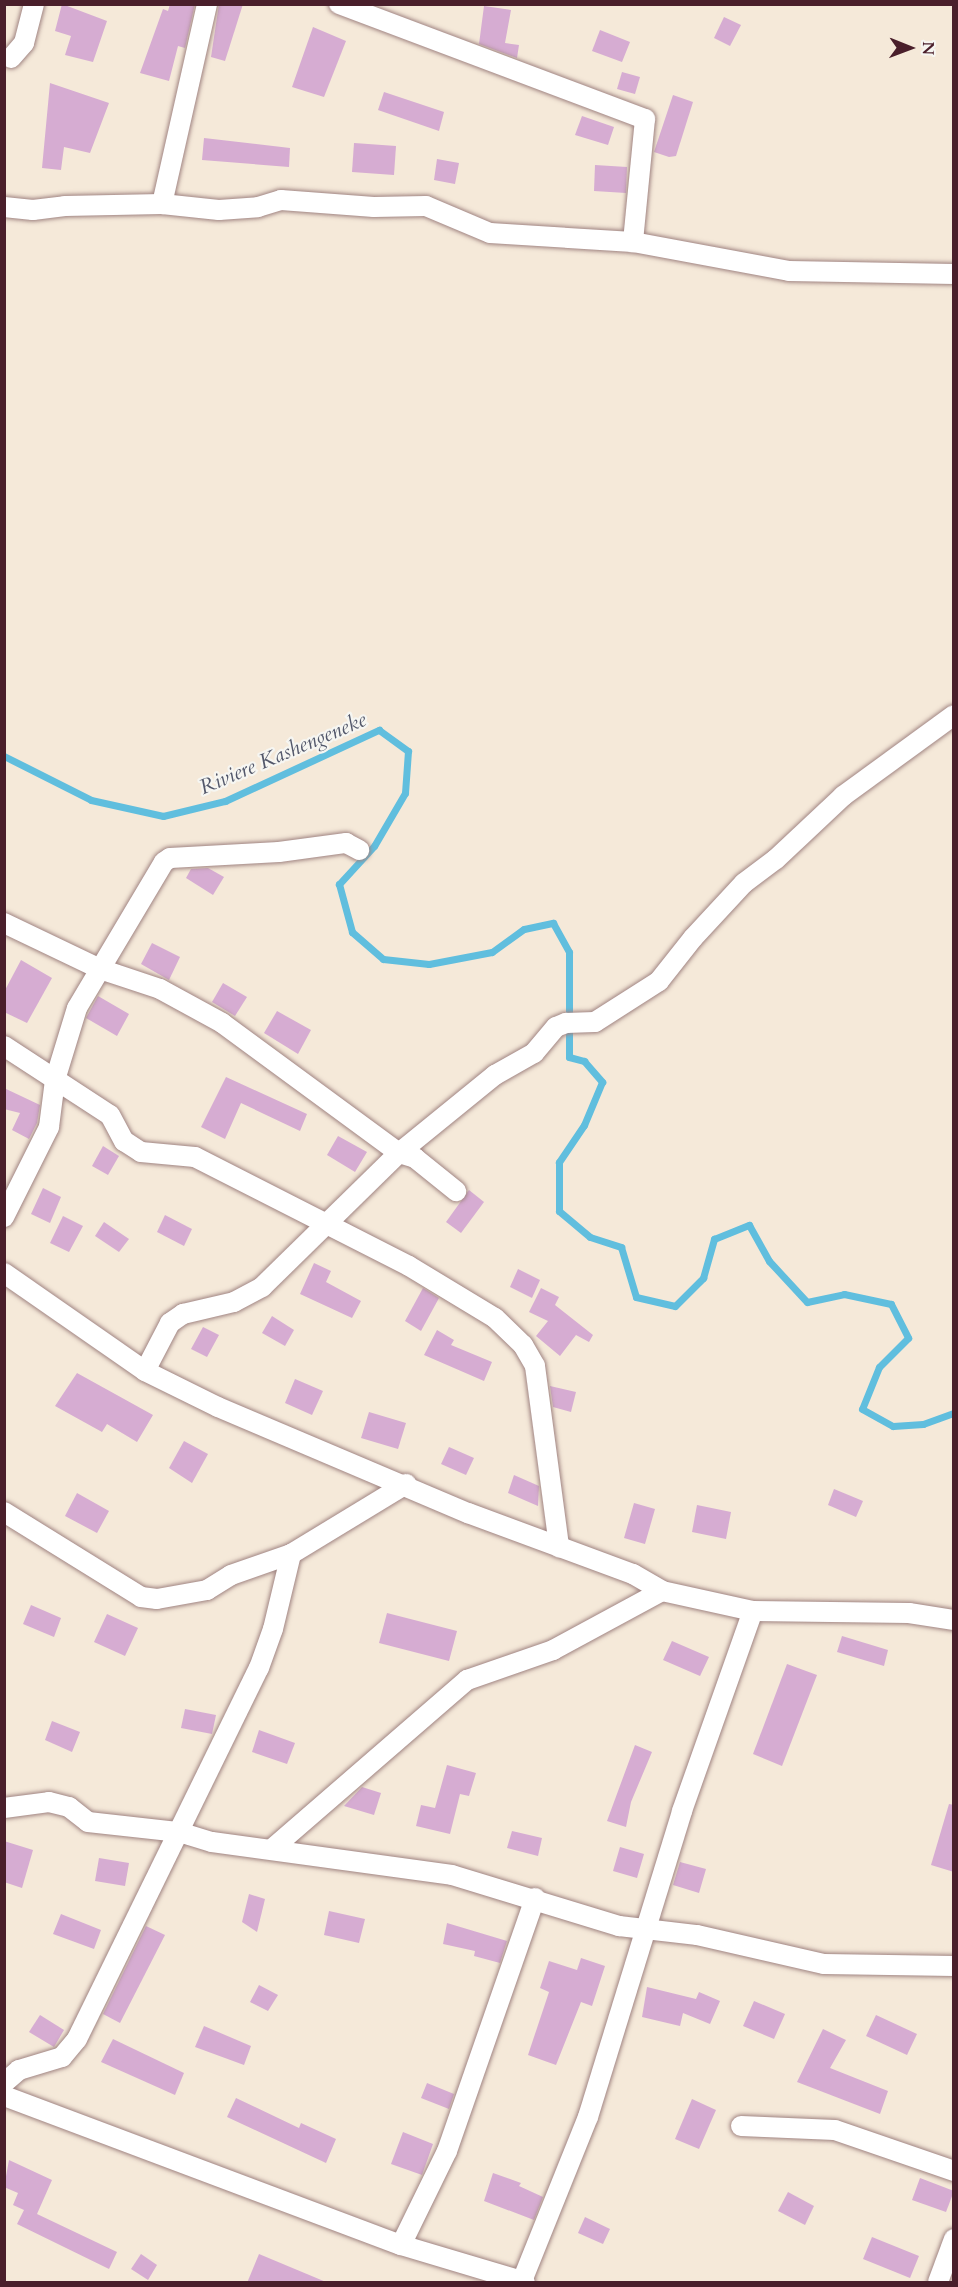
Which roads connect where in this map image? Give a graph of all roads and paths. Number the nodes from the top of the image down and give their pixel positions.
1 (34, 4) edge
2 (207, 4) edge
3 (339, 4) edge
4 (10, 58) dead end
5 (162, 204) junction
6 (4, 207) edge
7 (633, 242) junction
8 (954, 274) edge
9 (954, 715) edge
10 (359, 850) dead end
11 (4, 923) edge
12 (100, 969) junction
13 (4, 1046) edge
14 (55, 1080) junction
15 (399, 1153) junction
16 (456, 1191) dead end
17 (4, 1217) edge
18 (326, 1226) junction
19 (4, 1273) edge
20 (145, 1371) junction
21 (406, 1484) junction
22 (4, 1512) edge
23 (559, 1547) junction
24 (291, 1554) junction
25 (662, 1591) junction
26 (753, 1611) junction
27 (954, 1620) edge
28 (4, 1808) edge
29 (179, 1832) junction
30 (273, 1848) junction
31 (535, 1898) junction
32 (645, 1931) junction
33 (954, 1966) edge
34 (4, 2083) edge
35 (4, 2096) edge
36 (741, 2126) dead end
37 (954, 2171) edge
38 (954, 2239) edge
39 (401, 2245) junction
40 (524, 2282) edge
41 (938, 2283) edge

1 - 4 street
2 - 5 street
3 - 7 street
5 - 6 street
5 - 7 street
7 - 8 street
9 - 15 street
10 - 12 street
11 - 12 street
12 - 14 street
12 - 15 street
13 - 14 street
14 - 17 street
14 - 18 street
15 - 16 street
15 - 18 street
18 - 20 street
18 - 23 street
19 - 20 street
20 - 21 street
21 - 23 street
21 - 24 street
22 - 24 street
23 - 25 street
24 - 29 street
25 - 26 street
25 - 30 street
26 - 27 street
26 - 32 street
28 - 29 street
29 - 30 street
29 - 34 street
30 - 31 street
31 - 32 street
31 - 39 street
32 - 33 street
32 - 40 street
35 - 39 street
36 - 37 street
38 - 41 street
39 - 40 street

